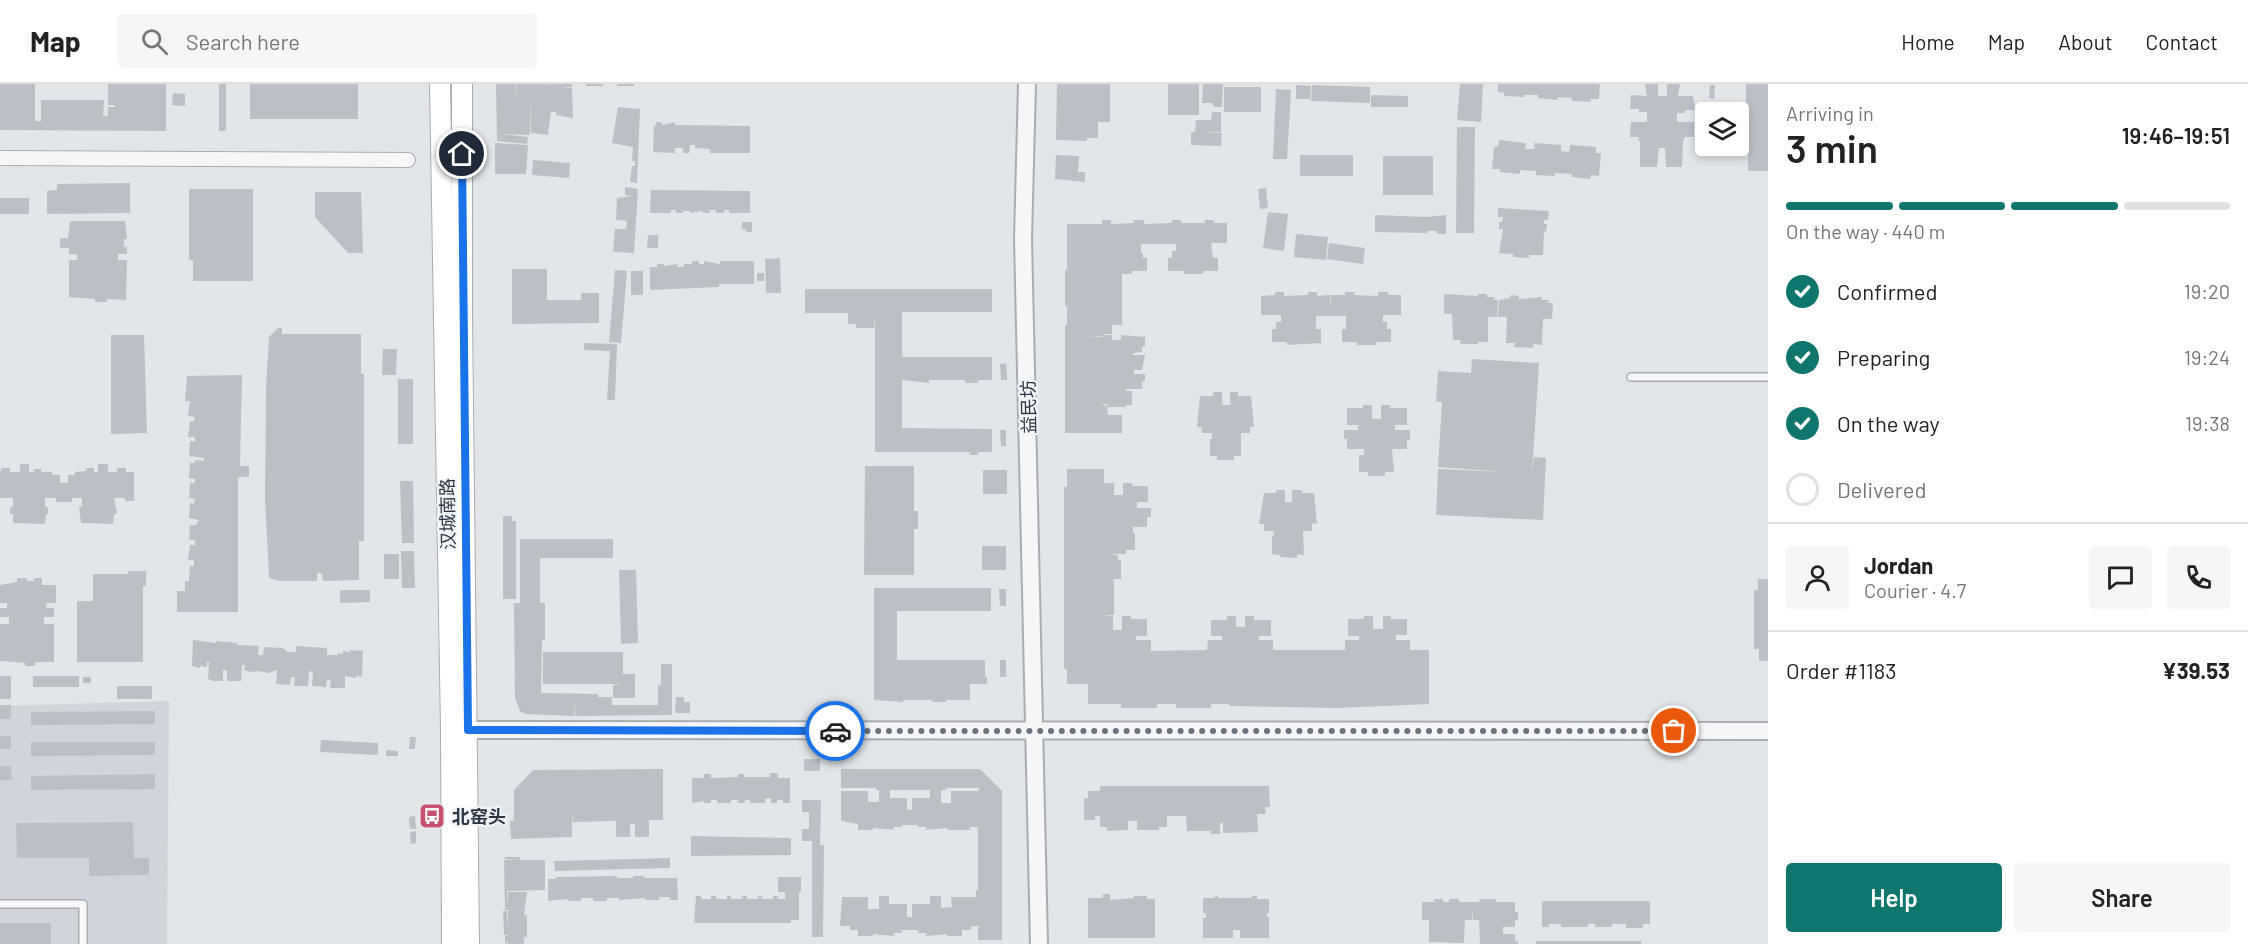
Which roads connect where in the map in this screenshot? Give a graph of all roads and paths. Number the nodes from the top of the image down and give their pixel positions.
1 (440, 84) edge
2 (462, 84) edge
3 (1027, 84) edge
4 (0, 158) edge
5 (408, 160) dead end
6 (1768, 376) edge
7 (1631, 377) dead end
8 (459, 730) junction
9 (1036, 731) junction
10 (1768, 731) edge
11 (0, 904) edge
12 (83, 944) edge
13 (452, 944) edge
14 (469, 944) edge
15 (1040, 944) edge

1 - 8 main road, 汉城南路
2 - 8 main road, 汉城南路
3 - 9 street, 益民坊
4 - 5 street
6 - 7 lane
8 - 9 street
8 - 13 main road, 汉城南路
8 - 14 main road, 汉城南路
9 - 10 street
9 - 15 street, 益民坊
11 - 12 lane

